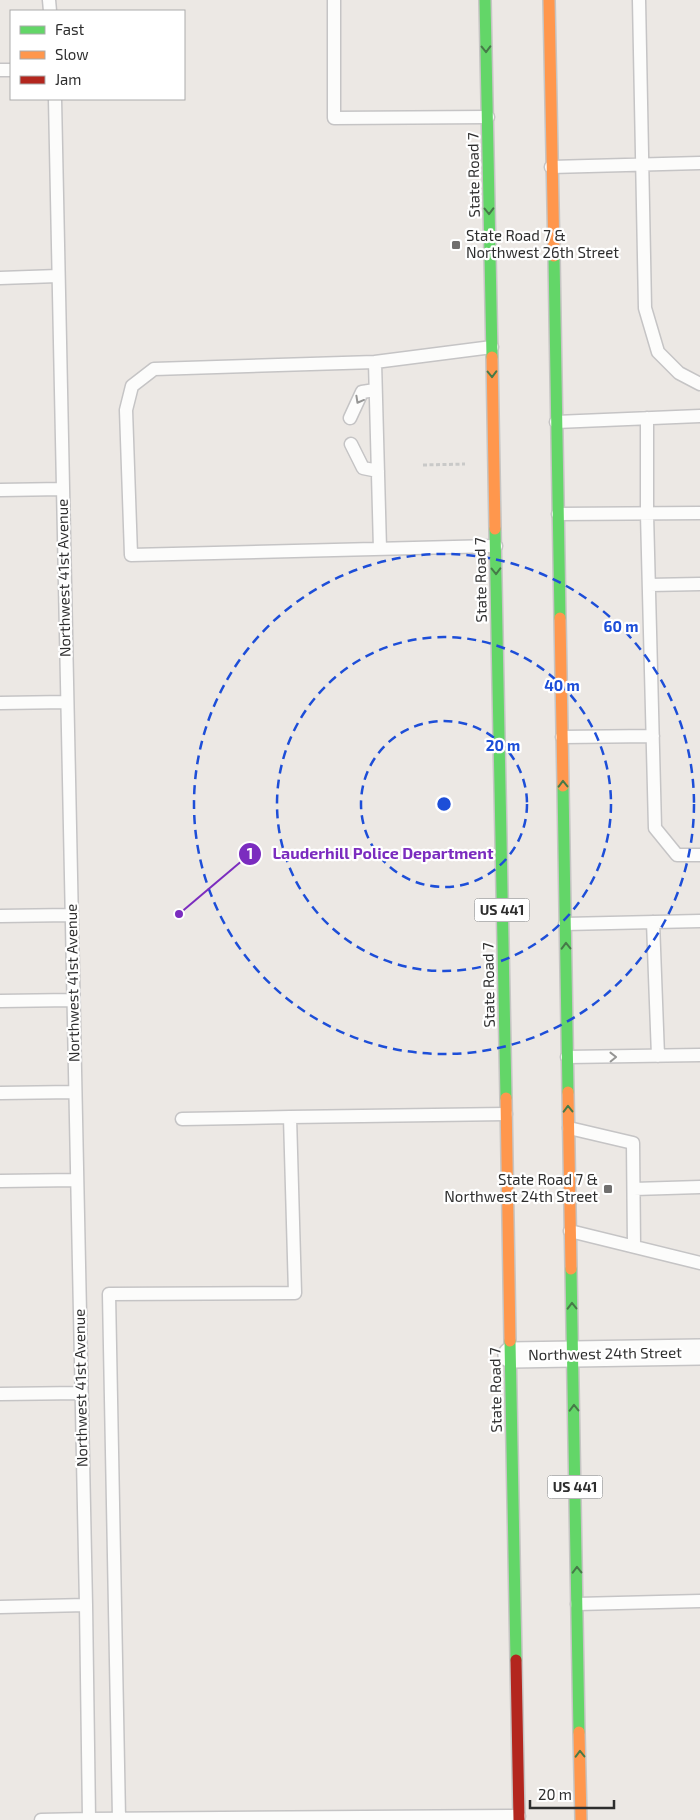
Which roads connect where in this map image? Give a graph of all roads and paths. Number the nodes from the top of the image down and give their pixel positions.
1 (334, 0) edge
2 (485, 0) edge
3 (549, 0) edge
4 (639, 0) edge
5 (54, 100) edge
6 (488, 117) junction
7 (700, 163) edge
8 (642, 164) junction
9 (551, 167) junction
10 (58, 276) junction
11 (0, 278) edge
12 (492, 347) junction
13 (375, 362) junction
14 (700, 384) edge
15 (375, 390) junction
16 (700, 416) edge
17 (350, 418) dead end
18 (646, 418) junction
19 (556, 422) junction
20 (351, 444) dead end
21 (423, 464) dead end
22 (466, 464) dead end
23 (378, 472) junction
24 (0, 490) edge
25 (63, 490) junction
26 (700, 513) edge
27 (558, 514) junction
28 (647, 514) junction
29 (496, 546) junction
30 (380, 549) junction
31 (700, 584) edge
32 (649, 585) junction
33 (67, 702) junction
34 (0, 703) edge
35 (653, 736) junction
36 (562, 737) junction
37 (700, 855) edge
38 (72, 915) junction
39 (0, 916) edge
40 (700, 921) edge
41 (653, 922) junction
42 (565, 924) junction
43 (73, 1000) junction
44 (0, 1001) edge
45 (700, 1055) edge
46 (658, 1056) junction
47 (567, 1057) junction
48 (75, 1092) junction
49 (0, 1093) edge
50 (506, 1114) junction
51 (290, 1117) junction
52 (182, 1119) dead end
53 (568, 1128) junction
54 (77, 1180) junction
55 (0, 1181) edge
56 (700, 1187) edge
57 (634, 1189) junction
58 (570, 1231) junction
59 (634, 1246) junction
60 (700, 1263) edge
61 (700, 1352) edge
62 (511, 1355) junction
63 (573, 1355) junction
64 (82, 1393) junction
65 (0, 1394) edge
66 (700, 1601) edge
67 (577, 1604) junction
68 (86, 1605) junction
69 (0, 1607) edge
70 (119, 1818) junction
71 (519, 1818) edge
72 (89, 1819) edge
73 (41, 1820) edge
74 (581, 1820) edge

1 - 6 lane
2 -> 6 main road, State Road 7 / US 441
3 - 9 main road, US 441
4 - 8 lane
5 - 10 lane, Northwest 41st Avenue
6 -> 12 main road, State Road 7 / US 441
7 - 8 lane
8 - 9 lane
8 - 14 lane
9 - 19 main road, US 441
10 - 11 lane
10 - 25 lane, Northwest 41st Avenue
12 - 13 lane
12 -> 29 main road, State Road 7 / US 441
13 - 15 lane
13 - 30 lane
15 -> 17 lane
15 - 23 lane
16 - 18 lane
18 - 19 lane
18 - 28 lane
19 - 27 main road, US 441
20 - 23 lane
21 - 22 path
23 - 30 lane
24 - 25 lane
25 - 33 lane, Northwest 41st Avenue
26 - 28 lane
27 - 28 lane
27 - 36 main road, US 441
28 - 32 lane
29 - 30 lane
29 -> 50 main road, State Road 7 / US 441
31 - 32 lane
32 - 35 lane
33 - 34 lane
33 - 38 lane, Northwest 41st Avenue
35 - 36 lane
35 - 37 lane
42 -> 36 main road, US 441
38 - 39 lane
38 - 43 lane, Northwest 41st Avenue
40 - 41 lane
41 - 42 lane
41 - 46 lane
47 -> 42 main road, US 441
43 - 44 lane
43 - 48 lane, Northwest 41st Avenue
45 - 46 lane
47 -> 46 lane
53 -> 47 main road, US 441
48 - 49 lane
48 - 54 lane, Northwest 41st Avenue
50 - 51 lane
50 - 62 main road, State Road 7 / US 441
51 - 52 lane
51 - 70 lane
53 - 57 lane
53 - 58 main road, US 441
54 - 55 lane
54 - 64 lane, Northwest 41st Avenue
56 - 57 lane
57 - 59 lane
58 - 59 lane
63 -> 58 main road, US 441
59 - 60 lane
61 - 63 street, Northwest 24th Street
62 - 63 street, Northwest 24th Street
62 - 71 main road, State Road 7 / US 441
67 -> 63 main road, US 441
64 - 65 lane
64 - 68 lane, Northwest 41st Avenue
66 - 67 lane
74 -> 67 main road, US 441
68 - 69 lane
68 - 72 lane, Northwest 41st Avenue
70 - 71 lane
70 - 72 lane
72 - 73 lane

